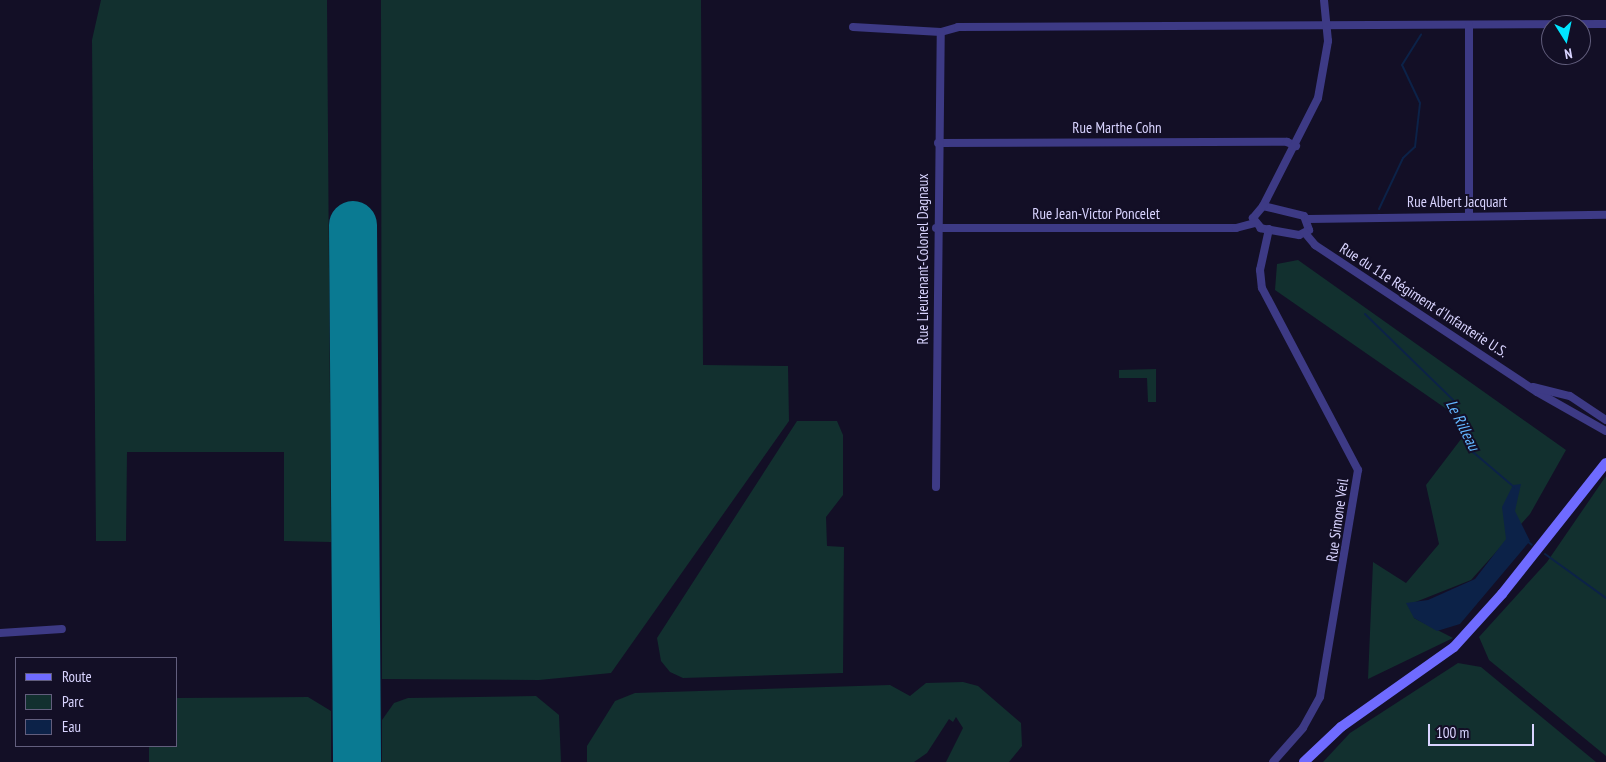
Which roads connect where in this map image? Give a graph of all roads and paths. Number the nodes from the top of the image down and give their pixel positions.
1 (1324, 0) edge
2 (1606, 24) edge
3 (1328, 25) junction
4 (1469, 25) junction
5 (853, 27) dead end
6 (941, 32) junction
7 (938, 143) junction
8 (1296, 146) junction
9 (1263, 206) junction
10 (1606, 215) edge
11 (1469, 216) junction
12 (1308, 220) junction
13 (1255, 224) junction
14 (936, 228) junction
15 (1269, 229) junction
16 (1305, 233) junction
17 (1532, 386) junction
18 (1570, 396) junction
19 (1562, 408) junction
20 (1606, 420) edge
21 (1606, 431) edge
22 (1606, 463) edge
23 (936, 487) dead end
24 (62, 629) dead end
25 (0, 633) edge
26 (1273, 762) edge
27 (1304, 762) edge

1 - 3 street
2 - 4 street
3 - 4 street
3 - 6 street
3 - 8 street
4 - 11 street
5 - 6 street
6 - 7 street, Rue Lieutenant-Colonel Dagnaux
7 - 8 street, Rue Marthe Cohn
7 - 14 street, Rue Lieutenant-Colonel Dagnaux
8 - 9 street
9 - 12 street, Rue Albert Jacquart
9 - 13 street
10 - 11 street, Rue Albert Jacquart
11 - 12 street, Rue Albert Jacquart
12 - 16 street
13 - 14 street, Rue Jean-Victor Poncelet
13 - 15 street
14 - 23 street, Rue Lieutenant-Colonel Dagnaux
15 - 16 street
15 - 26 street, Rue Simone Veil
16 - 17 street, Rue du 11e Régiment d'Infanterie U.S.
17 - 18 street, Rue du 11e Régiment d'Infanterie U.S.
17 - 19 street, Rue du 11e Régiment d'Infanterie U.S.
18 - 19 street
18 - 20 street, Rue du 11e Régiment d'Infanterie U.S.
19 - 21 street, Rue du 11e Régiment d'Infanterie U.S.
22 - 27 main road
24 - 25 street

